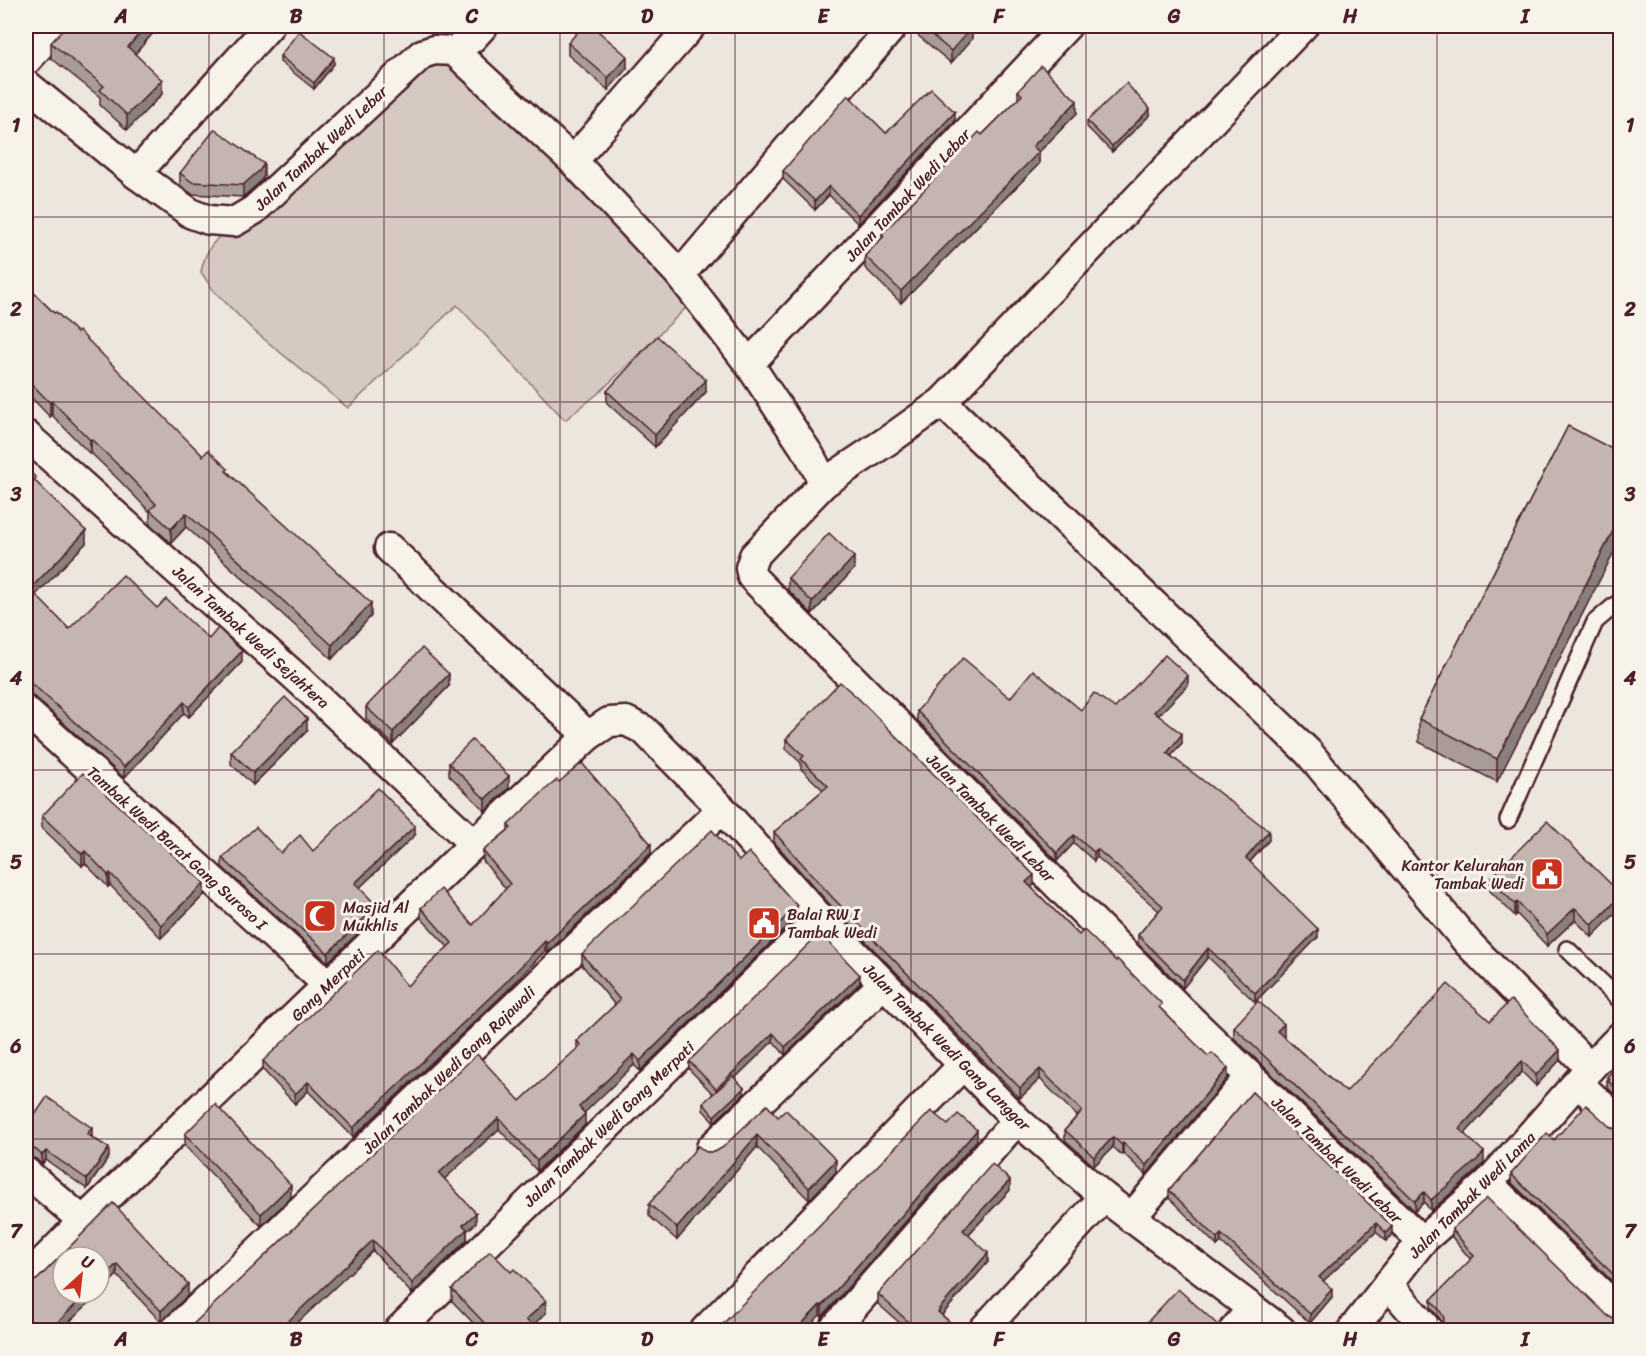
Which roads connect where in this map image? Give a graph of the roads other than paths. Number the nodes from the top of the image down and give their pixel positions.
1 (57, 26) edge
2 (269, 26) edge
3 (483, 26) edge
4 (691, 26) edge
5 (893, 26) edge
6 (1067, 26) edge
7 (1303, 26) edge
8 (454, 51) junction
9 (26, 61) edge
10 (26, 84) edge
11 (573, 161) junction
12 (136, 174) junction
13 (680, 275) junction
14 (749, 364) junction
15 (942, 402) junction
16 (26, 435) edge
17 (824, 483) junction
18 (389, 548) dead end
19 (1620, 606) edge
20 (26, 711) edge
21 (644, 730) joint
22 (588, 736) junction
23 (723, 809) junction
24 (1508, 820) dead end
25 (474, 843) junction
26 (820, 918) junction
27 (1568, 949) dead end
28 (884, 984) junction
29 (328, 985) junction
30 (1620, 1000) edge
31 (1620, 1037) edge
32 (963, 1065) junction
33 (1584, 1075) junction
34 (1250, 1077) junction
35 (1017, 1120) junction
36 (1620, 1122) edge
37 (711, 1148) dead end
38 (26, 1172) edge
39 (1488, 1183) junction
40 (1104, 1197) junction
41 (1131, 1218) junction
42 (83, 1221) junction
43 (1422, 1241) junction
44 (26, 1279) edge
45 (1388, 1284) junction
46 (1252, 1308) junction
47 (1620, 1312) edge
48 (175, 1330) edge
49 (399, 1330) edge
50 (705, 1330) edge
51 (833, 1330) edge
52 (983, 1330) edge
53 (1234, 1330) edge
54 (1281, 1330) edge
55 (1352, 1330) edge
56 (1428, 1330) edge

1 - 9 street
2 - 12 street
3 - 8 street
4 - 11 street
5 - 13 street
6 - 14 street, Jalan Tambak Wedi Lebar
7 - 15 street
8 - 11 street
8 - 12 street, Jalan Tambak Wedi Lebar
10 - 12 street, Jalan Tambak Wedi Lebar
11 - 13 street
13 - 14 street
14 - 17 street
15 - 17 street
15 - 33 street
16 - 25 street, Jalan Tambak Wedi Sejahtera
17 - 34 street, Jalan Tambak Wedi Lebar
18 - 22 street
19 - 24 lane
20 - 29 street, Tambak Wedi Barat Gang Suroso I
21 - 22 street, Gang Merpati
21 - 23 street, Jalan Tambak Wedi Gang Langgar
22 - 25 street, Gang Merpati
23 - 26 street, Jalan Tambak Wedi Gang Langgar
23 - 48 street, Jalan Tambak Wedi Gang Rajawali
25 - 29 street, Gang Merpati
26 - 28 street, Jalan Tambak Wedi Gang Langgar
26 - 49 street, Jalan Tambak Wedi Gang Merpati
27 - 30 lane
28 - 32 street, Jalan Tambak Wedi Gang Langgar
28 - 37 street
29 - 42 street, Gang Merpati
31 - 33 street, Jalan Tambak Wedi Lama
32 - 35 street, Jalan Tambak Wedi Gang Langgar
32 - 50 street
33 - 36 street
33 - 39 street, Jalan Tambak Wedi Lama
34 - 41 street
34 - 43 street, Jalan Tambak Wedi Lebar
35 - 40 street, Jalan Tambak Wedi Gang Langgar
35 - 51 street
38 - 42 street
39 - 43 street, Jalan Tambak Wedi Lama
39 - 47 street
40 - 41 street, Jalan Tambak Wedi Gang Langgar
40 - 52 street
41 - 46 street, Jalan Tambak Wedi Gang Langgar
42 - 44 street, Gang Merpati
43 - 45 street, Jalan Tambak Wedi Lama
45 - 55 street, Jalan Tambak Wedi Lama
45 - 56 street
46 - 53 street
46 - 54 street, Jalan Tambak Wedi Gang Langgar

